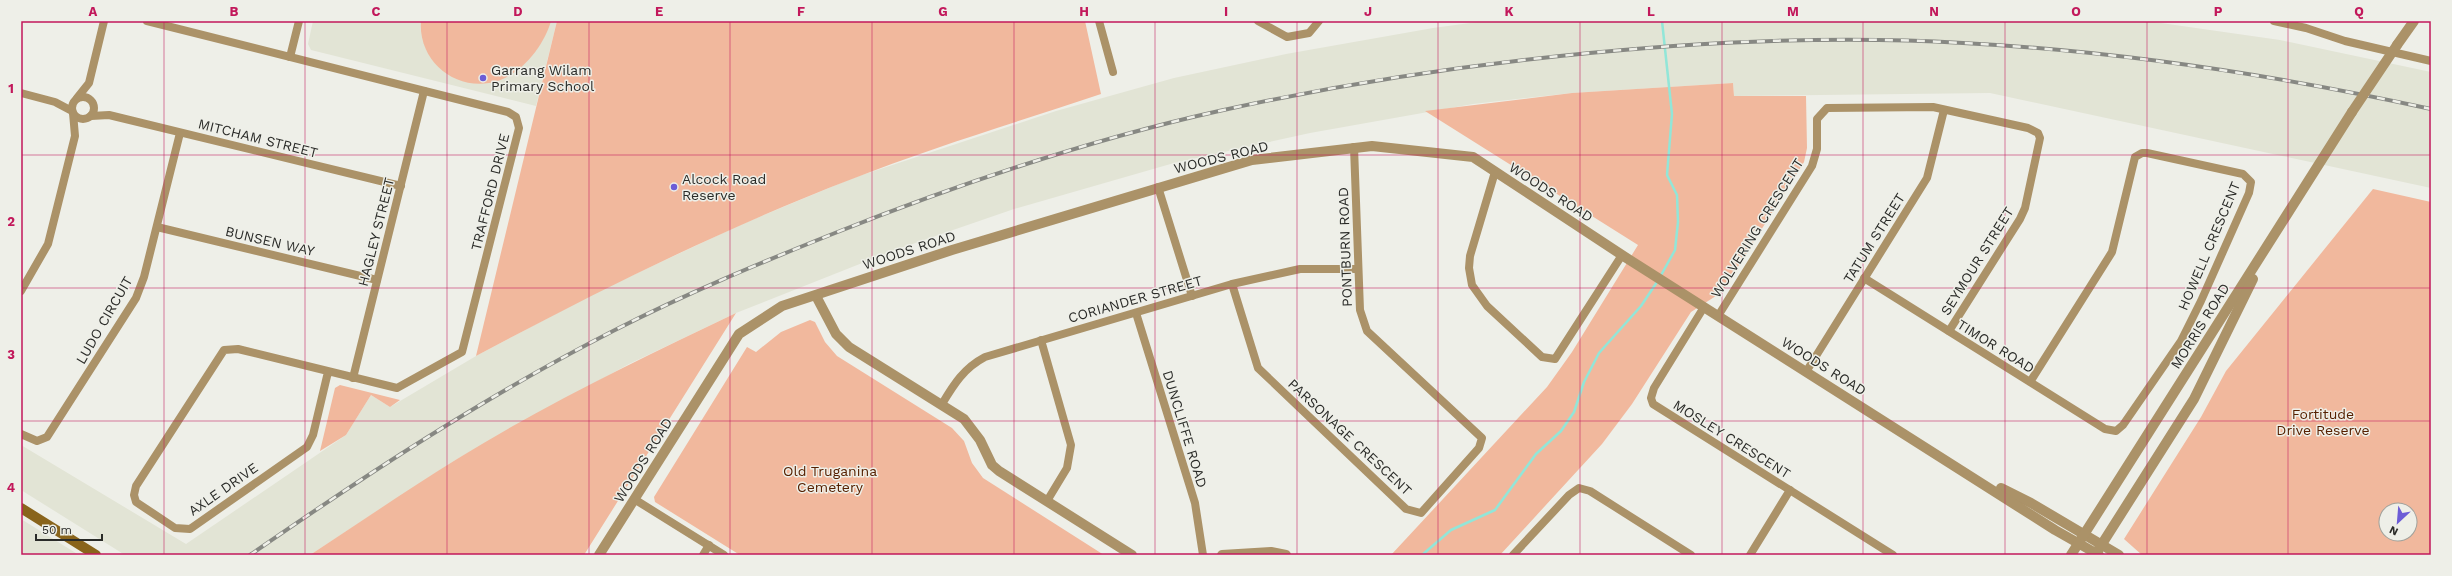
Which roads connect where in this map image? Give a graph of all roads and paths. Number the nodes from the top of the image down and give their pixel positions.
1 (104, 21) edge
2 (147, 21) edge
3 (299, 21) edge
4 (1099, 21) edge
5 (1258, 21) edge
6 (1318, 21) edge
7 (2274, 21) edge
8 (2413, 21) edge
9 (290, 57) junction
10 (2431, 61) edge
11 (1113, 72) dead end
12 (89, 82) junction
13 (424, 91) junction
14 (21, 93) edge
15 (76, 99) junction
16 (55, 102) junction
17 (92, 102) junction
18 (1944, 110) junction
19 (72, 112) junction
20 (2352, 112) junction
21 (109, 115) junction
22 (89, 117) junction
23 (180, 133) junction
24 (2038, 133) joint
25 (75, 136) junction
26 (1354, 147) junction
27 (1495, 172) junction
28 (401, 186) junction
29 (1158, 187) junction
30 (157, 227) junction
31 (1623, 256) junction
32 (1358, 269) junction
33 (1864, 278) junction
34 (377, 280) junction
35 (1232, 284) junction
36 (21, 290) edge
37 (816, 296) junction
38 (1192, 296) junction
39 (1704, 307) junction
40 (1136, 313) junction
41 (1718, 316) junction
42 (1949, 332) junction
43 (1041, 340) junction
44 (224, 350) joint
45 (2188, 370) junction
46 (328, 372) junction
47 (1806, 372) junction
48 (353, 378) junction
49 (2204, 378) junction
50 (2030, 382) junction
51 (942, 404) junction
52 (2116, 431) joint
53 (21, 434) edge
54 (1482, 438) joint
55 (1954, 465) junction
56 (1790, 490) junction
57 (634, 499) junction
58 (1047, 501) junction
59 (21, 508) edge
60 (2084, 534) junction
61 (2079, 543) junction
62 (709, 545) junction
63 (2102, 545) junction
64 (96, 555) edge
65 (599, 555) edge
66 (703, 555) edge
67 (724, 555) edge
68 (1132, 555) edge
69 (1203, 555) edge
70 (1222, 555) edge
71 (1286, 555) edge
72 (1513, 555) edge
73 (1691, 555) edge
74 (1750, 555) edge
75 (1893, 555) edge
76 (2071, 555) edge
77 (2097, 555) edge
78 (2119, 555) edge

1 - 12 street
2 - 9 street, TRAFFORD DRIVE
3 - 9 street
4 - 11 street
5 - 6 street
7 - 10 street
8 - 20 street, MORRIS ROAD, bridge
9 - 13 street, TRAFFORD DRIVE
12 - 15 street
12 - 17 street
13 - 28 street, HAGLEY STREET
13 - 48 street, TRAFFORD DRIVE
14 - 16 street
15 - 16 street
15 - 17 street
15 - 19 street
16 - 19 street
17 - 21 street, MITCHAM STREET
17 - 22 street
18 - 24 street, WOLVERING CRESCENT
18 - 33 street, TATUM STREET
18 - 41 street, WOLVERING CRESCENT
19 - 22 street
19 - 25 street
20 - 45 street, MORRIS ROAD
20 - 49 street, MORRIS ROAD
21 - 22 street, MITCHAM STREET
21 - 23 street, MITCHAM STREET
22 - 25 street
23 - 28 street, MITCHAM STREET
23 - 30 street, LUDO CIRCUIT
24 - 42 street, SEYMOUR STREET
25 - 36 street
26 - 27 street, WOODS ROAD
26 - 29 street, WOODS ROAD
26 - 32 street, PONTBURN ROAD
27 - 31 street, WOODS ROAD
27 - 31 street
28 - 34 street, HAGLEY STREET
29 - 37 street, WOODS ROAD
29 - 38 street
30 - 34 street, BUNSEN WAY
30 - 53 street, LUDO CIRCUIT
31 - 39 street, WOODS ROAD
32 - 35 street, CORIANDER STREET
32 - 54 street, PONTBURN ROAD
33 - 42 street, TIMOR ROAD
33 - 47 street, TATUM STREET
34 - 48 street, HAGLEY STREET
35 - 38 street, CORIANDER STREET
35 - 54 street, PARSONAGE CRESCENT
37 - 51 street
37 - 57 street, WOODS ROAD
38 - 40 street, CORIANDER STREET
39 - 41 street, WOODS ROAD
39 - 56 street, MOSLEY CRESCENT
40 - 43 street, CORIANDER STREET
40 - 69 street, DUNCLIFFE ROAD
41 - 47 street, WOODS ROAD
42 - 50 street, TIMOR ROAD
43 - 51 street, CORIANDER STREET
43 - 58 street
44 - 46 street, TRAFFORD DRIVE
44 - 46 street, AXLE DRIVE
45 - 49 street
45 - 60 street, MORRIS ROAD
46 - 48 street, TRAFFORD DRIVE
47 - 55 street, WOODS ROAD
49 - 63 street, MORRIS ROAD
50 - 52 street, TIMOR ROAD
50 - 52 street, HOWELL CRESCENT
51 - 58 street
55 - 60 street, WOODS ROAD
55 - 61 street, WOODS ROAD
56 - 74 street
56 - 75 street, MOSLEY CRESCENT
57 - 62 street
57 - 65 street, WOODS ROAD
58 - 68 street
59 - 64 main road
60 - 61 street, MORRIS ROAD
60 - 63 street, WOODS ROAD
61 - 76 street, MORRIS ROAD
61 - 77 street, WOODS ROAD
62 - 66 street
62 - 67 street
63 - 77 street, MORRIS ROAD
63 - 78 street, WOODS ROAD
70 - 71 street
72 - 73 street

